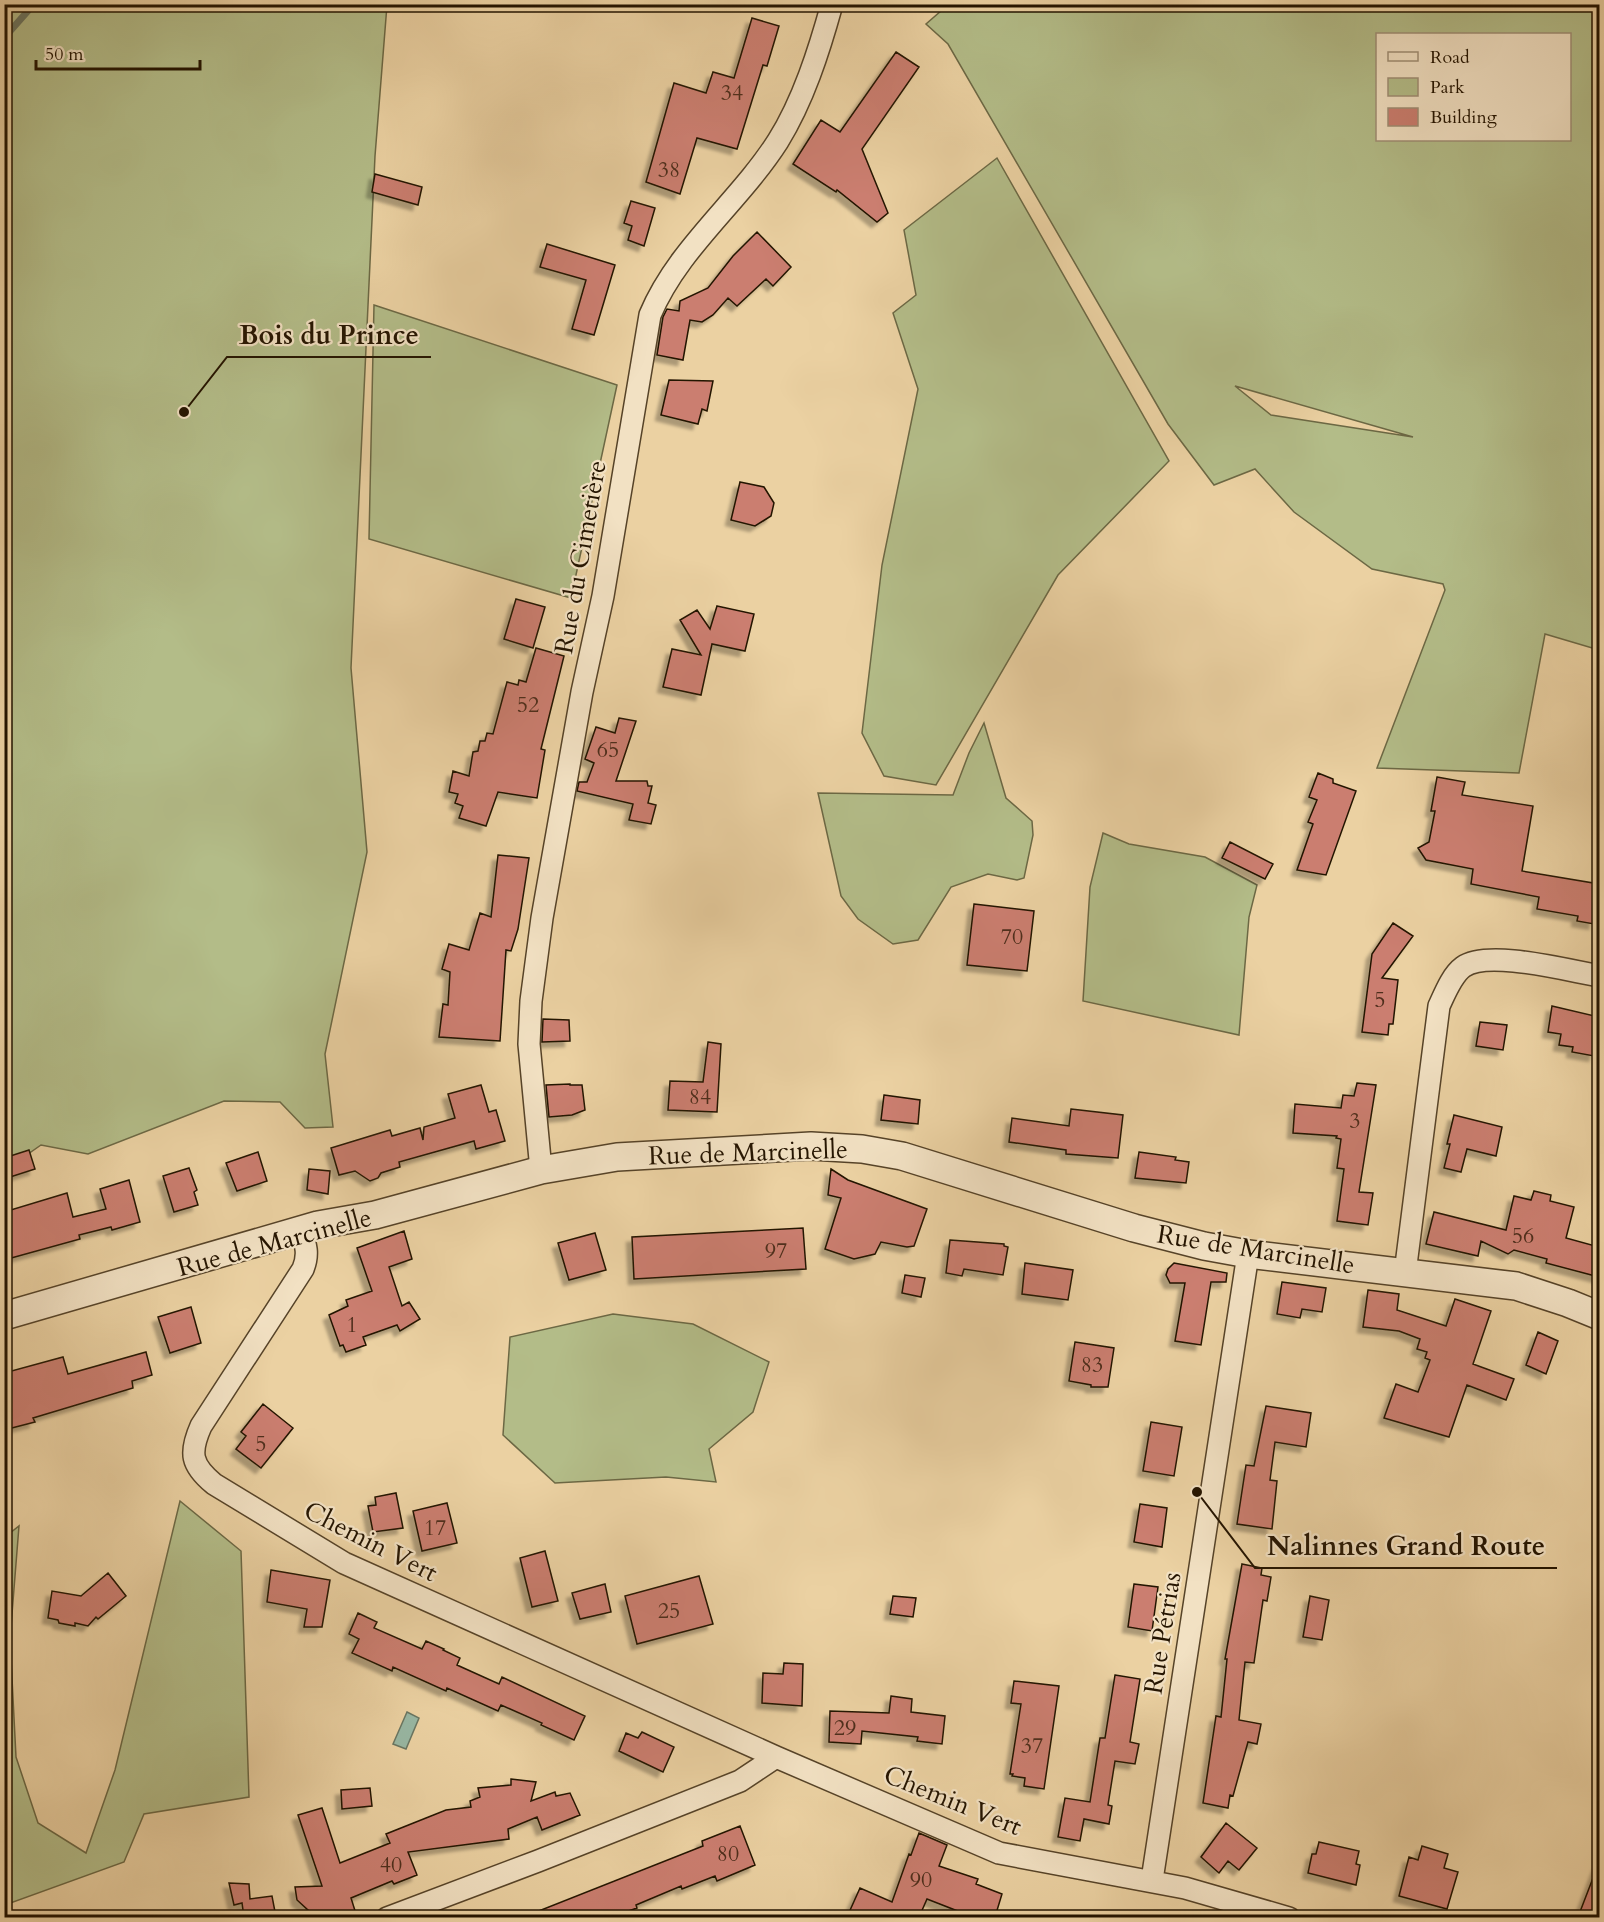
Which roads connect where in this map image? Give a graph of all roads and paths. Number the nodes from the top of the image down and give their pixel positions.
1 (832, 4) edge
2 (1599, 976) edge
3 (541, 1170) junction
4 (301, 1231) junction
5 (1248, 1254) junction
6 (1405, 1273) junction
7 (4, 1316) edge
8 (1599, 1316) edge
9 (776, 1757) junction
10 (1152, 1880) junction
11 (387, 1917) edge
12 (1289, 1917) edge

1 - 3 street, Rue du Cimetière
2 - 6 street
3 - 4 street, Rue de Marcinelle
3 - 5 street, Rue de Marcinelle
4 - 7 street, Rue de Marcinelle
4 - 9 street, Chemin Vert
5 - 6 street, Rue de Marcinelle
5 - 10 street, Rue Pétrias
6 - 8 street, Rue de Marcinelle
9 - 10 street, Chemin Vert
9 - 11 street
10 - 12 street

